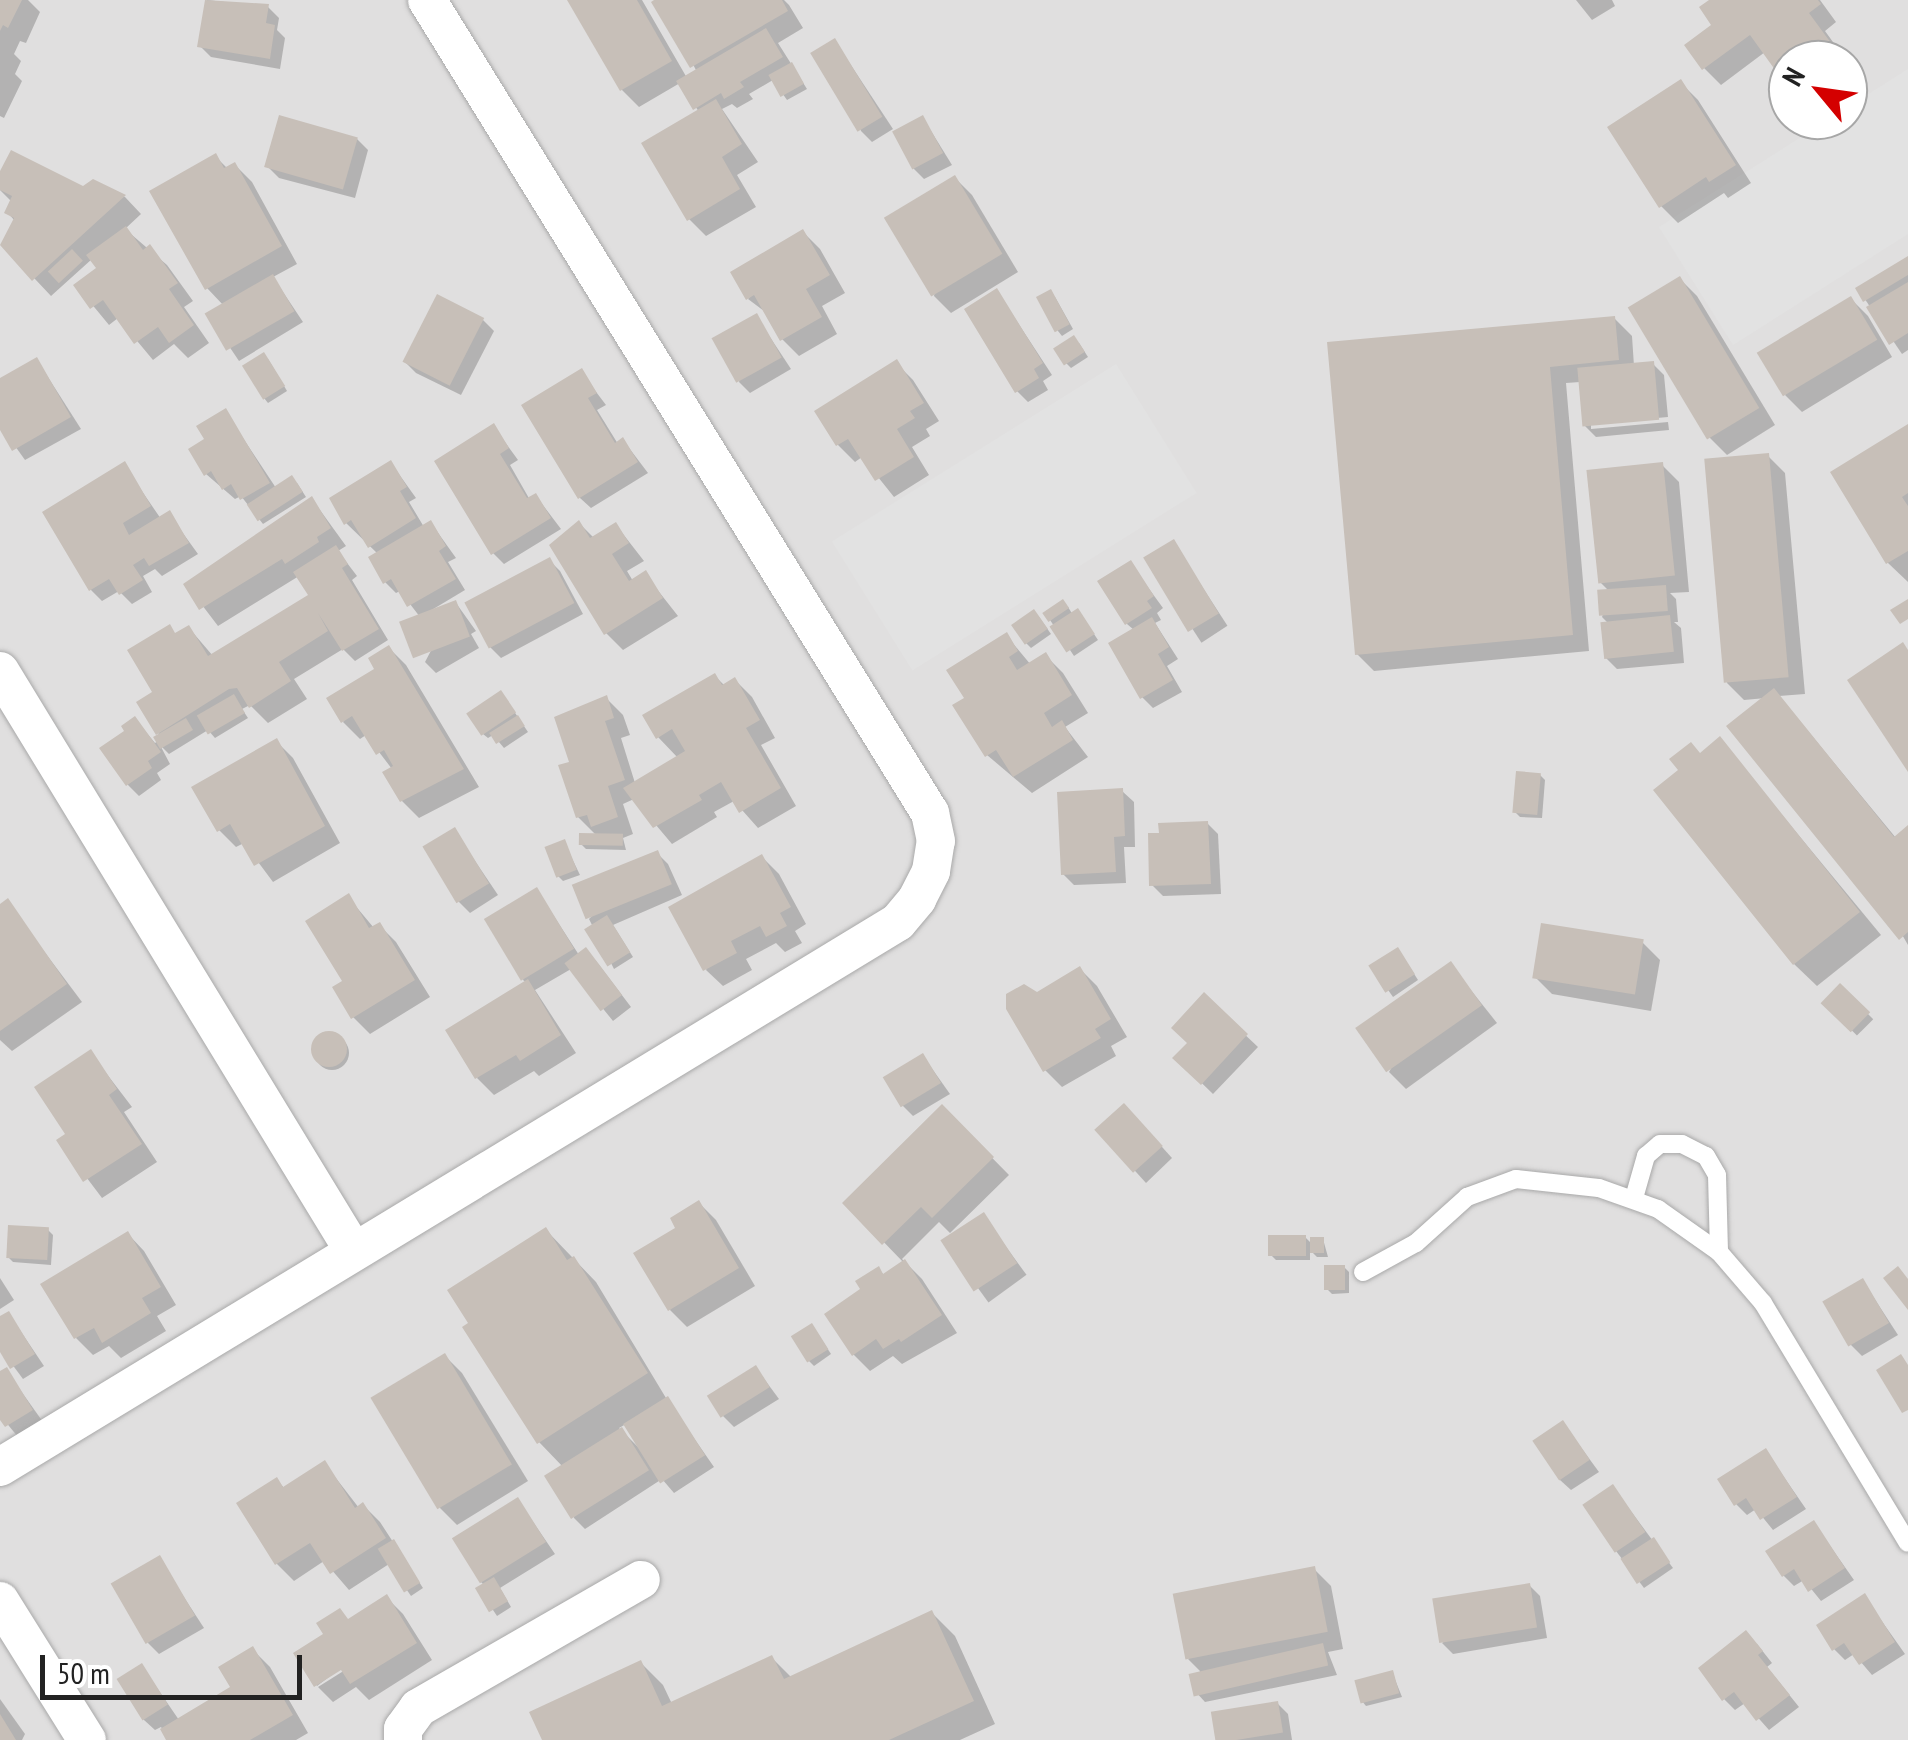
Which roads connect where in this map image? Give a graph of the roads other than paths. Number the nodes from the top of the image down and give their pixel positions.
1 (427, 0) edge
2 (0, 671) edge
3 (1634, 1198) junction
4 (352, 1250) junction
5 (1719, 1252) junction
6 (1363, 1272) dead end
7 (0, 1467) edge
8 (1908, 1543) edge
9 (640, 1580) dead end
10 (0, 1601) edge
11 (87, 1740) edge
12 (403, 1740) edge

1 - 4 street
2 - 4 street
3 - 5 lane
3 - 5 lane
3 - 6 lane
4 - 7 street
5 - 8 lane
9 - 12 street
10 - 11 street

